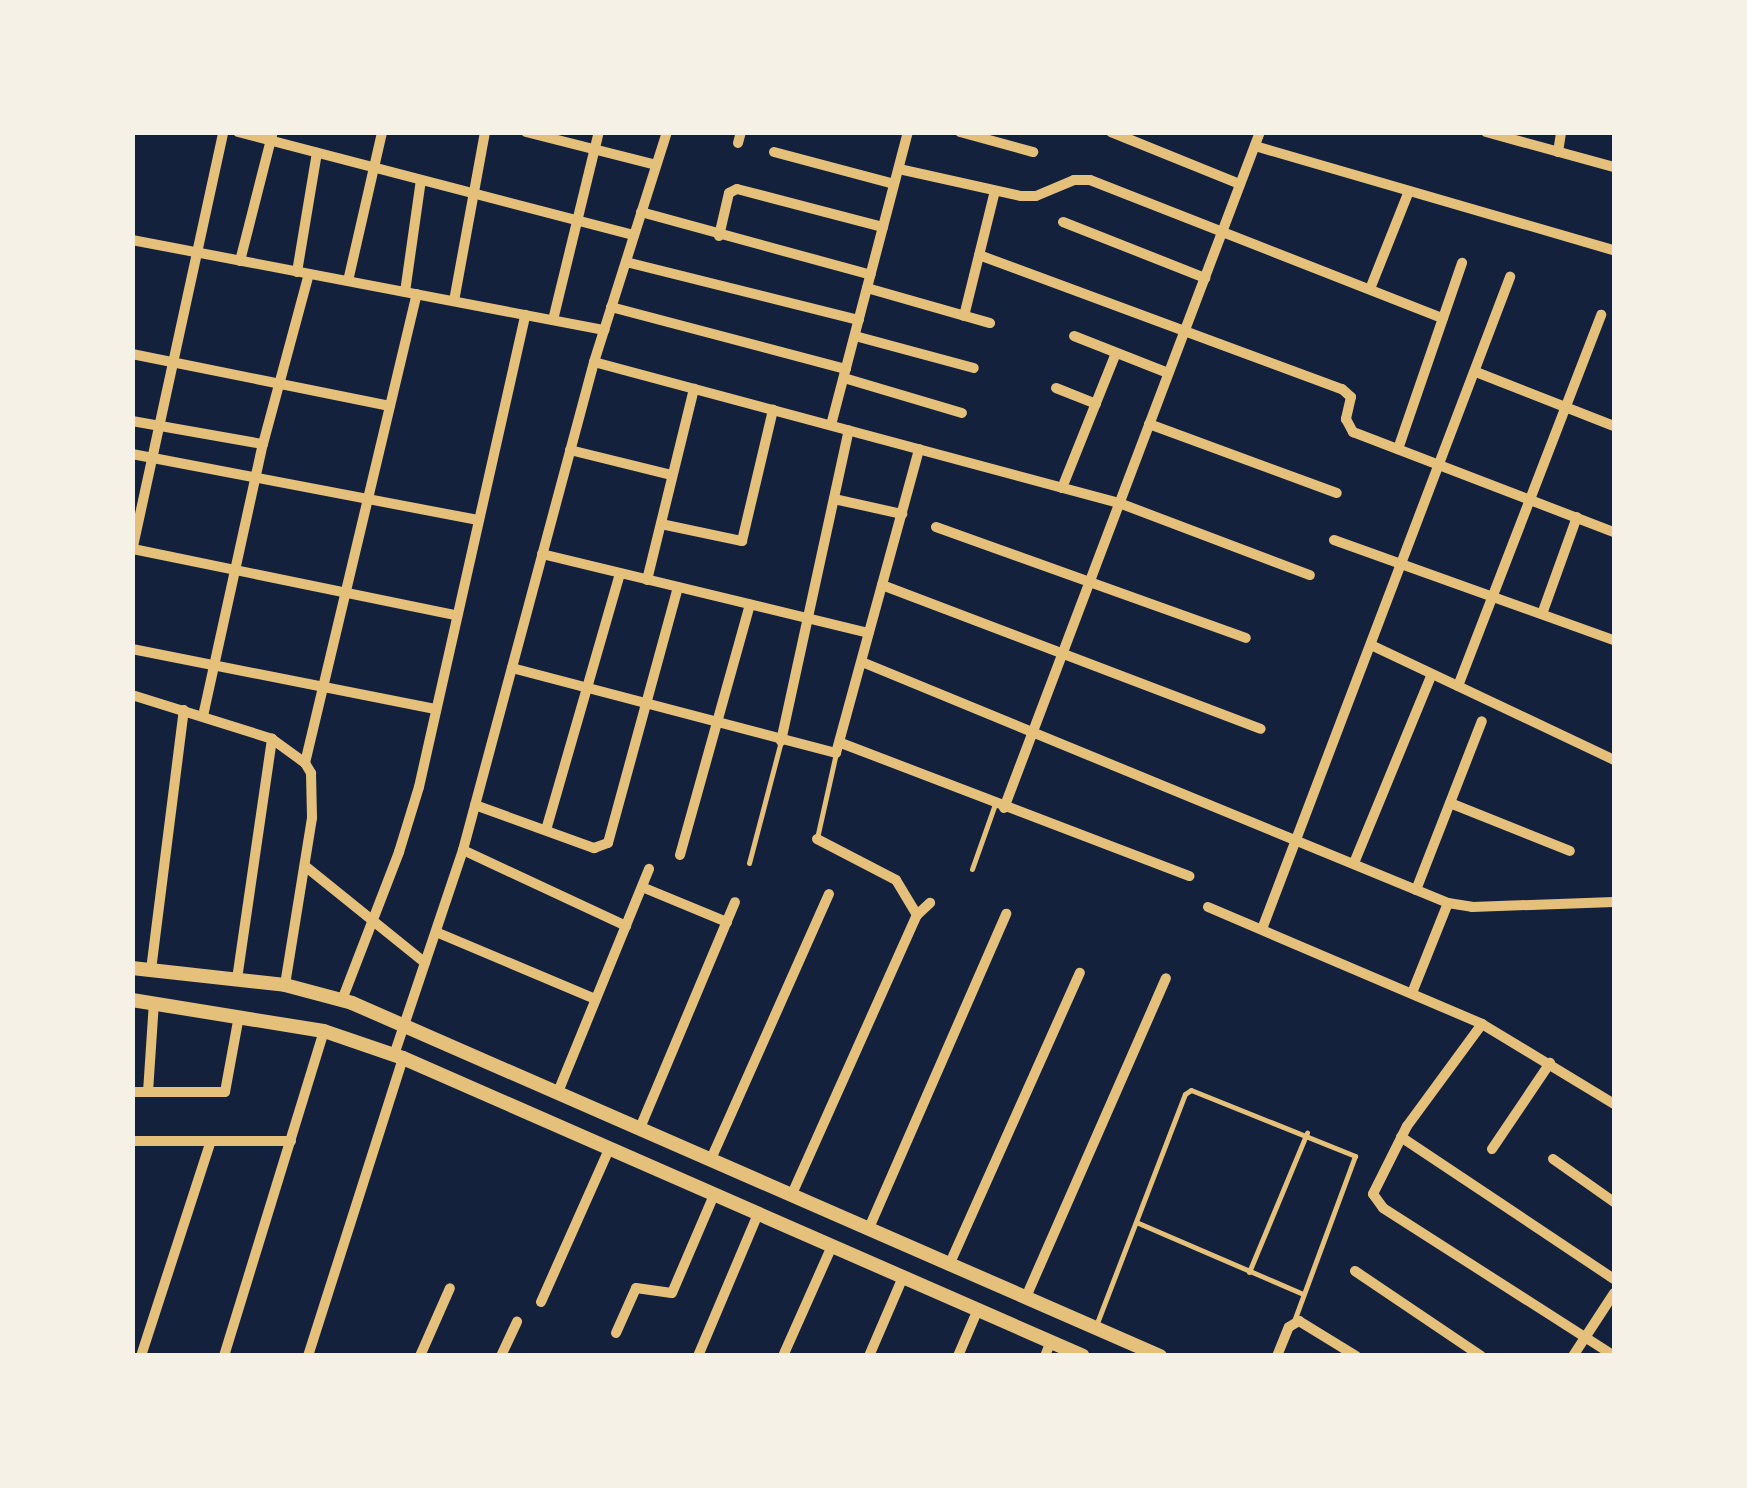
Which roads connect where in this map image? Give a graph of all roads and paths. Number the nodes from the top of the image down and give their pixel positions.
1 (224, 132) edge
2 (238, 132) edge
3 (382, 132) edge
4 (485, 132) edge
5 (526, 132) edge
6 (599, 132) edge
7 (667, 132) edge
8 (908, 132) edge
9 (960, 132) edge
10 (1110, 132) edge
11 (1244, 132) edge
12 (1486, 132) edge
13 (1561, 132) edge
14 (272, 137) edge
15 (1257, 139) edge
16 (595, 150) junction
17 (774, 152) dead end
18 (1033, 152) dead end
19 (1558, 152) junction
20 (317, 153) junction
21 (656, 165) junction
22 (373, 167) junction
23 (1614, 167) edge
24 (898, 169) junction
25 (421, 180) junction
26 (894, 184) junction
27 (1240, 184) junction
28 (1410, 190) junction
29 (995, 191) junction
30 (473, 194) junction
31 (641, 212) junction
32 (575, 220) junction
33 (1063, 222) dead end
34 (883, 227) junction
35 (1222, 230) junction
36 (634, 235) junction
37 (719, 236) junction
38 (132, 240) edge
39 (1614, 250) edge
40 (195, 252) junction
41 (980, 255) junction
42 (240, 261) junction
43 (626, 262) junction
44 (1462, 263) dead end
45 (303, 273) junction
46 (871, 275) junction
47 (1510, 277) dead end
48 (1204, 278) junction
49 (348, 281) junction
50 (867, 288) junction
51 (1370, 289) junction
52 (411, 293) junction
53 (454, 301) junction
54 (611, 307) junction
55 (525, 315) junction
56 (1601, 315) dead end
57 (964, 316) junction
58 (1443, 318) junction
59 (554, 320) junction
60 (859, 320) junction
61 (990, 323) dead end
62 (1186, 328) junction
63 (604, 330) junction
64 (854, 336) junction
65 (1074, 336) dead end
66 (1116, 353) junction
67 (132, 354) edge
68 (174, 362) junction
69 (594, 362) junction
70 (974, 368) dead end
71 (1476, 372) junction
72 (845, 373) junction
73 (1168, 374) junction
74 (280, 383) junction
75 (1056, 388) dead end
76 (694, 389) junction
77 (1096, 404) junction
78 (390, 406) junction
79 (1565, 406) junction
80 (773, 410) junction
81 (962, 413) dead end
82 (132, 420) edge
83 (1148, 424) junction
84 (831, 425) junction
85 (162, 426) junction
86 (1614, 426) edge
87 (849, 430) junction
88 (263, 444) junction
89 (919, 449) junction
90 (1398, 449) junction
91 (570, 450) junction
92 (132, 454) edge
93 (154, 458) junction
94 (1442, 466) junction
95 (672, 474) junction
96 (256, 477) junction
97 (1062, 488) junction
98 (1337, 494) dead end
99 (368, 499) junction
100 (834, 499) junction
101 (1528, 499) junction
102 (1118, 503) junction
103 (902, 514) junction
104 (1577, 518) junction
105 (477, 520) junction
106 (660, 524) junction
107 (936, 527) dead end
108 (1614, 532) edge
109 (1334, 540) dead end
110 (133, 550) edge
111 (542, 554) junction
112 (1404, 563) junction
113 (236, 568) junction
114 (620, 573) junction
115 (1310, 574) dead end
116 (648, 580) junction
117 (1088, 583) junction
118 (882, 585) junction
119 (678, 587) junction
120 (346, 591) junction
121 (1494, 596) junction
122 (750, 605) junction
123 (1542, 614) junction
124 (455, 615) junction
125 (806, 619) junction
126 (869, 634) junction
127 (1246, 638) dead end
128 (1614, 640) edge
129 (1371, 644) junction
130 (132, 649) edge
131 (1061, 655) junction
132 (862, 662) junction
133 (214, 666) junction
134 (512, 668) junction
135 (1432, 674) junction
136 (1458, 686) junction
137 (322, 688) junction
138 (587, 688) junction
139 (132, 695) edge
140 (648, 704) junction
141 (435, 709) junction
142 (184, 710) junction
143 (204, 716) junction
144 (1482, 721) dead end
145 (718, 724) junction
146 (1033, 729) junction
147 (1261, 729) dead end
148 (272, 740) junction
149 (781, 742) junction
150 (838, 748) junction
151 (1614, 760) edge
152 (305, 762) junction
153 (1450, 803) junction
154 (475, 804) junction
155 (1000, 806) junction
156 (546, 830) junction
157 (1294, 838) junction
158 (817, 839) joint
159 (463, 850) junction
160 (1570, 851) dead end
161 (680, 855) dead end
162 (749, 863) dead end
163 (1354, 863) junction
164 (304, 866) junction
165 (972, 868) dead end
166 (649, 869) dead end
167 (1189, 876) dead end
168 (642, 886) junction
169 (1416, 890) junction
170 (830, 894) dead end
171 (735, 902) dead end
172 (1448, 902) junction
173 (1614, 902) edge
174 (930, 903) dead end
175 (1208, 907) dead end
176 (1006, 914) dead end
177 (916, 915) junction
178 (372, 922) junction
179 (727, 922) junction
180 (626, 926) junction
181 (1262, 929) junction
182 (436, 932) junction
183 (425, 963) junction
184 (132, 968) edge
185 (151, 970) junction
186 (1080, 973) dead end
187 (1166, 978) dead end
188 (237, 980) junction
189 (285, 984) junction
190 (1412, 993) junction
191 (132, 1000) edge
192 (342, 1000) junction
193 (596, 1000) junction
194 (154, 1002) junction
195 (239, 1016) junction
196 (1482, 1024) junction
197 (404, 1025) junction
198 (324, 1031) junction
199 (399, 1057) junction
200 (1550, 1064) junction
201 (132, 1092) edge
202 (148, 1092) junction
203 (558, 1092) junction
204 (1614, 1104) edge
205 (640, 1128) junction
206 (1307, 1133) junction
207 (1402, 1137) junction
208 (211, 1141) junction
209 (291, 1141) junction
210 (133, 1143) edge
211 (609, 1149) junction
212 (1492, 1149) dead end
213 (711, 1159) junction
214 (1553, 1159) dead end
215 (792, 1194) junction
216 (714, 1195) junction
217 (1614, 1202) edge
218 (758, 1214) junction
219 (1135, 1221) junction
220 (869, 1228) junction
221 (832, 1246) junction
222 (950, 1264) junction
223 (1354, 1271) dead end
224 (1249, 1272) junction
225 (903, 1277) junction
226 (1614, 1279) edge
227 (450, 1288) dead end
228 (1614, 1292) edge
229 (1303, 1294) junction
230 (1026, 1297) junction
231 (541, 1302) dead end
232 (978, 1310) junction
233 (1294, 1321) junction
234 (517, 1322) dead end
235 (1095, 1327) junction
236 (616, 1334) dead end
237 (1585, 1338) junction
238 (1048, 1348) edge
239 (141, 1356) edge
240 (224, 1356) edge
241 (308, 1356) edge
242 (420, 1356) edge
243 (502, 1356) edge
244 (698, 1356) edge
245 (783, 1356) edge
246 (869, 1356) edge
247 (958, 1356) edge
248 (1084, 1356) edge
249 (1160, 1356) edge
250 (1277, 1356) edge
251 (1356, 1356) edge
252 (1481, 1356) edge
253 (1573, 1356) edge
254 (1614, 1356) edge

1 - 40 street
2 - 14 street
3 - 22 street
4 - 30 street
5 - 16 street
6 - 16 street
7 - 21 street
8 - 24 street
9 - 18 street
10 - 27 street
11 - 15 street
12 - 19 street
13 - 19 street
14 - 20 street
14 - 42 street
15 - 27 street
15 - 28 street
16 - 21 street
16 - 32 street
17 - 26 street
19 - 23 street
20 - 22 street
20 - 45 street
21 - 31 street
22 - 25 street
22 - 49 street
24 - 26 street
24 - 29 street
25 - 30 street
25 - 52 street
26 - 34 street
27 - 35 street
28 - 39 street
28 - 51 street
29 - 35 street
29 - 41 street
30 - 32 street
30 - 53 street
31 - 36 street
31 - 37 street
32 - 36 street
32 - 59 street
33 - 48 street
34 - 37 street
34 - 46 street
35 - 48 street
35 - 51 street
36 - 43 street
37 - 46 street
38 - 40 street
40 - 42 street
40 - 68 street
41 - 57 street
41 - 62 street
42 - 45 street
43 - 54 street
43 - 60 street
44 - 58 street
45 - 49 street
45 - 74 street
46 - 50 street
47 - 71 street
48 - 62 street
49 - 52 street
50 - 57 street
50 - 60 street
51 - 58 street
52 - 53 street
52 - 78 street
53 - 55 street
54 - 63 street
54 - 72 street
55 - 59 street
55 - 105 street
56 - 79 street
57 - 61 street
58 - 90 street
59 - 63 street
60 - 64 street
62 - 73 street
62 - 90 street
63 - 69 street
64 - 70 street
64 - 72 street
65 - 66 street
66 - 73 street
66 - 77 street
67 - 68 street
68 - 74 street
68 - 85 street
69 - 76 street
69 - 91 street
71 - 79 street
71 - 94 street
72 - 81 street
72 - 84 street
73 - 83 street
74 - 78 street
74 - 88 street
75 - 77 street
76 - 80 street
76 - 95 street
77 - 97 street
78 - 99 street
79 - 86 street
79 - 101 street
80 - 84 street
80 - 106 street
82 - 85 street
83 - 98 street
83 - 102 street
84 - 87 street
85 - 88 street
85 - 93 street
87 - 89 street
87 - 100 street
88 - 96 street
89 - 97 street
89 - 103 street
90 - 94 street
91 - 95 street
91 - 111 street
92 - 93 street
93 - 96 street
93 - 110 street
94 - 101 street
94 - 112 street
95 - 106 street
96 - 99 street
96 - 113 street
97 - 102 street
99 - 105 street
99 - 120 street
100 - 103 street
100 - 125 street
101 - 104 street
101 - 121 street
102 - 115 street
102 - 117 street
103 - 118 street
104 - 108 street
104 - 123 street
105 - 124 street
106 - 116 street
107 - 117 street
109 - 112 street
110 - 113 street
111 - 114 street
111 - 134 street
112 - 121 street
112 - 129 street
113 - 120 street
113 - 133 street
114 - 116 street
114 - 138 street
116 - 119 street
117 - 127 street
117 - 131 street
118 - 126 street
118 - 131 street
119 - 122 street
119 - 140 street
120 - 124 street
120 - 137 street
121 - 123 street
121 - 136 street
122 - 125 street
122 - 145 street
123 - 128 street
124 - 141 street
125 - 126 street
125 - 149 street
126 - 132 street
129 - 135 street
129 - 157 street
130 - 133 street
131 - 146 street
131 - 147 street
132 - 146 street
132 - 150 street
133 - 137 street
133 - 143 street
134 - 138 street
134 - 154 street
135 - 136 street
135 - 163 street
136 - 151 street
137 - 141 street
137 - 152 street
138 - 140 street
138 - 156 street
139 - 142 street
140 - 145 street
140 - 156 street
141 - 178 street
142 - 143 street
142 - 185 street
143 - 148 street
144 - 153 street
145 - 149 street
145 - 161 street
146 - 155 street
146 - 157 street
148 - 152 street
148 - 188 street
149 - 150 street
149 - 162 lane
150 - 155 street
150 - 158 lane
152 - 164 street
153 - 160 street
153 - 169 street
154 - 156 street
154 - 159 street
155 - 165 lane
155 - 167 street
157 - 163 street
157 - 181 street
158 - 177 street
159 - 180 street
159 - 182 street
163 - 169 street
164 - 178 street
164 - 189 street
166 - 168 street
168 - 179 street
168 - 180 street
169 - 172 street
170 - 213 street
171 - 179 street
172 - 173 street
172 - 190 street
174 - 177 street
175 - 181 street
176 - 220 street
177 - 215 street
178 - 183 street
178 - 192 street
179 - 205 street
180 - 193 street
181 - 190 street
182 - 183 street
182 - 193 street
183 - 197 street
184 - 185 main road
185 - 188 main road
186 - 222 street
187 - 230 street
188 - 189 main road
189 - 192 main road
190 - 196 street
191 - 194 main road
192 - 197 main road
193 - 203 street
194 - 195 main road
194 - 202 street
195 - 198 main road
195 - 202 street
196 - 200 street
196 - 207 street
197 - 199 street
197 - 203 main road
198 - 199 main road
198 - 209 street
199 - 211 main road
199 - 241 street
200 - 204 street
200 - 212 street
201 - 202 street
203 - 205 main road
205 - 213 main road
206 - 219 lane
206 - 224 lane
206 - 229 lane
207 - 226 street
207 - 237 street
208 - 209 street
208 - 210 street
208 - 239 street
209 - 240 street
211 - 216 main road
211 - 231 street
213 - 215 main road
214 - 217 street
215 - 220 main road
216 - 218 main road
216 - 236 street
218 - 221 main road
218 - 244 street
219 - 224 lane
219 - 235 lane
220 - 222 main road
221 - 225 main road
221 - 245 street
222 - 230 main road
223 - 252 street
224 - 229 lane
225 - 232 main road
225 - 246 street
227 - 242 street
228 - 237 street
229 - 233 lane
230 - 235 main road
232 - 238 main road
232 - 247 street
233 - 250 street
233 - 251 street
234 - 243 street
235 - 249 main road
237 - 253 street
237 - 254 street
238 - 248 main road

